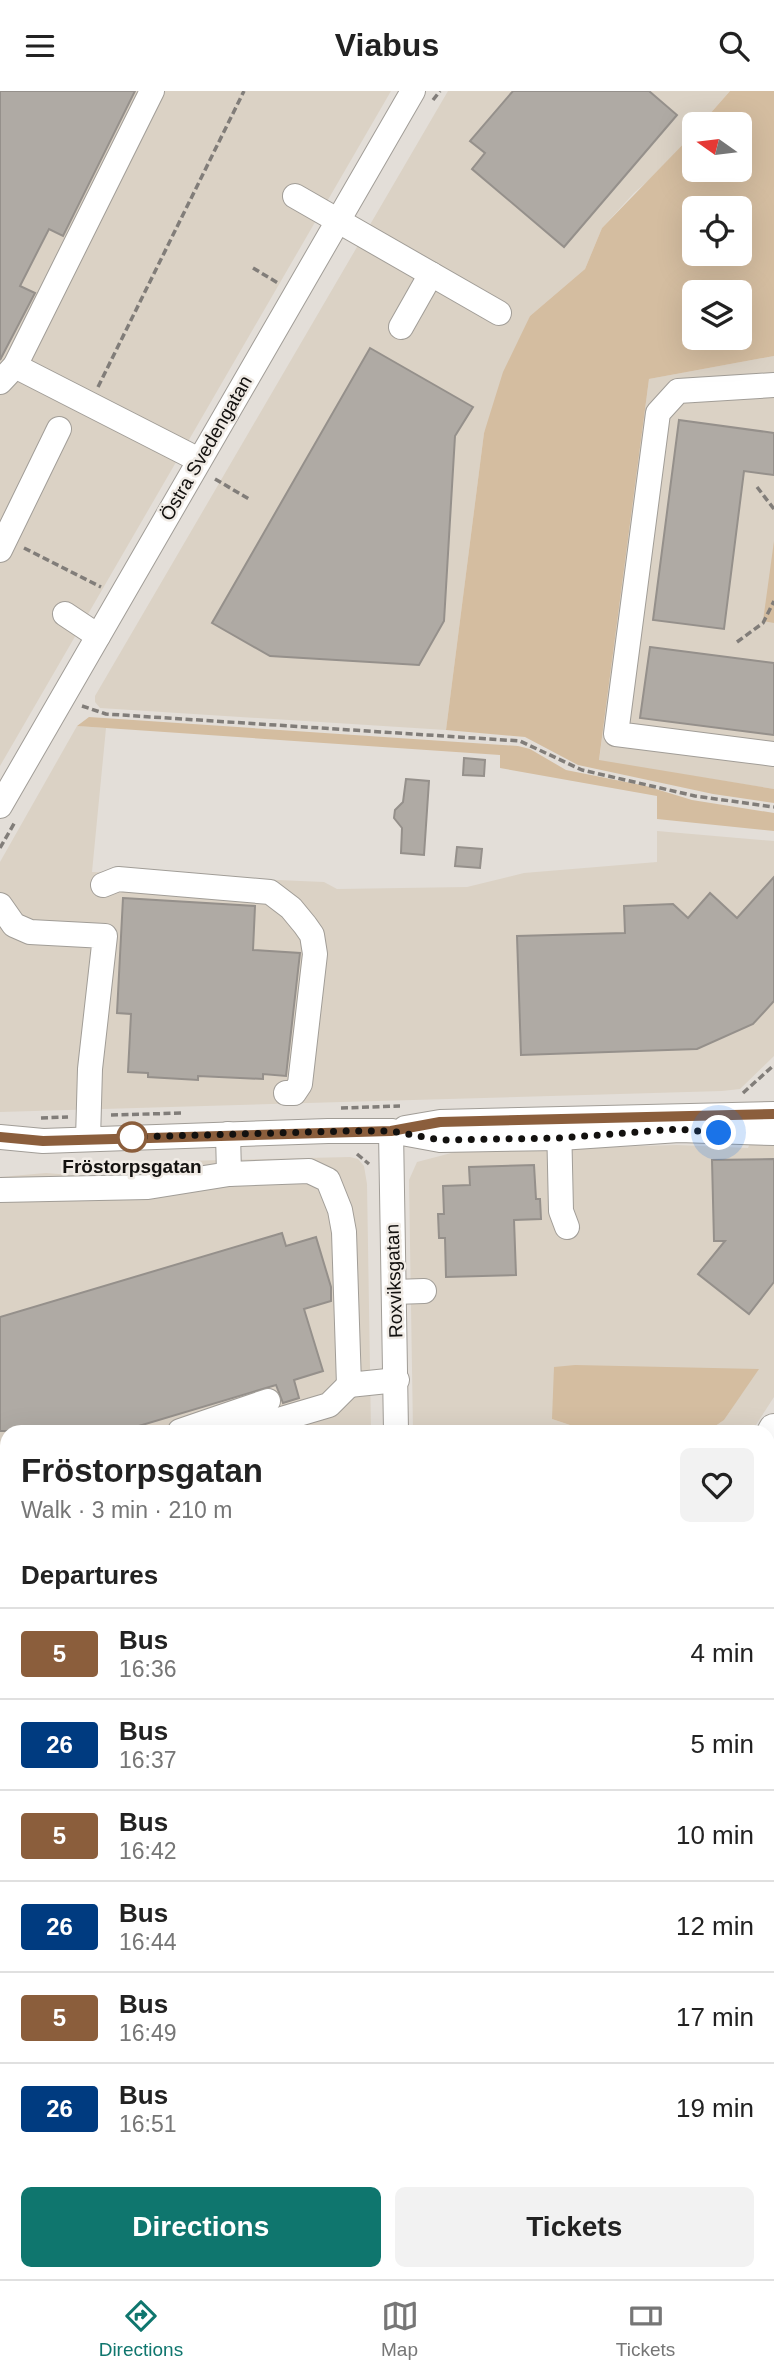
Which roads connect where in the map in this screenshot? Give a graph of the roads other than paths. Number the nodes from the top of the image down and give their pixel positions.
1 (152, 91) edge
2 (413, 91) edge
3 (295, 196) dead end
4 (338, 220) junction
5 (431, 274) junction
6 (499, 313) dead end
7 (401, 327) dead end
8 (8, 374) edge
9 (774, 385) edge
10 (59, 429) dead end
11 (199, 460) junction
12 (3, 544) edge
13 (65, 614) dead end
14 (98, 636) junction
15 (774, 754) edge
16 (0, 806) edge
17 (103, 885) dead end
18 (0, 905) edge
19 (286, 1093) dead end
20 (774, 1114) edge
21 (88, 1127) junction
22 (559, 1128) junction
23 (41, 1129) junction
24 (391, 1131) junction
25 (774, 1133) edge
26 (228, 1134) junction
27 (0, 1137) edge
28 (0, 1150) edge
29 (229, 1174) junction
30 (0, 1190) edge
31 (567, 1227) dead end
32 (424, 1291) dead end
33 (394, 1292) junction
34 (397, 1380) junction
35 (349, 1385) junction
36 (268, 1401) dead end
37 (198, 1425) edge
38 (261, 1425) edge
39 (396, 1425) edge

1 - 8 street
2 - 4 street, Östra Svedengatan
3 - 4 street
4 - 5 street
4 - 11 street, Östra Svedengatan
5 - 6 street
5 - 7 street
8 - 11 street
9 - 15 street
10 - 12 street
11 - 14 street, Östra Svedengatan
13 - 14 street
14 - 16 street, Östra Svedengatan
17 - 19 street
18 - 21 street
20 - 22 street
21 - 23 street
21 - 26 street
22 - 24 street
22 - 25 street
22 - 31 street
23 - 27 street
23 - 28 street
24 - 26 street
24 - 33 street, Roxviksgatan
26 - 29 street
29 - 30 street
29 - 35 street
32 - 33 street
33 - 34 street, Roxviksgatan
34 - 35 street
34 - 39 street, Roxviksgatan
35 - 38 street
36 - 37 street

